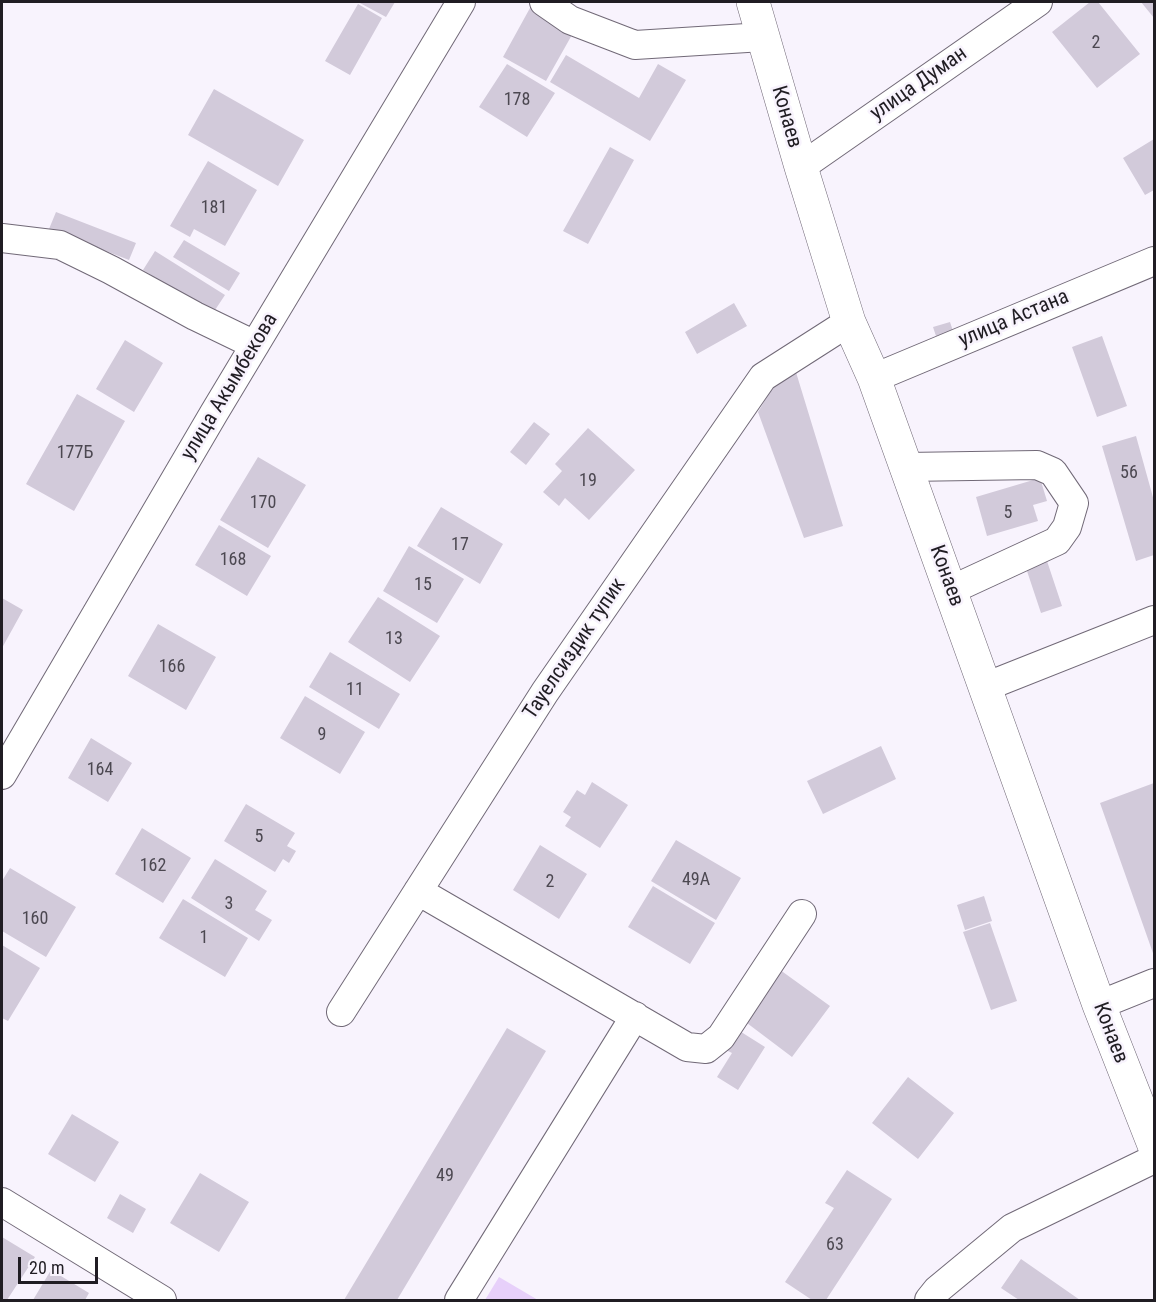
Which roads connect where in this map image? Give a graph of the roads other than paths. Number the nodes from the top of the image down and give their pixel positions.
1 (461, 2) edge
2 (544, 2) edge
3 (753, 2) edge
4 (1038, 2) edge
5 (763, 38) junction
6 (801, 167) junction
7 (2, 238) edge
8 (1155, 261) edge
9 (849, 322) junction
10 (255, 345) junction
11 (874, 378) junction
12 (906, 467) junction
13 (951, 590) junction
14 (1155, 620) edge
15 (985, 687) junction
16 (2, 775) edge
17 (418, 891) junction
18 (802, 914) dead end
19 (1155, 983) edge
20 (1099, 1005) junction
21 (341, 1012) dead end
22 (634, 1016) junction
23 (1155, 1145) edge
24 (1155, 1159) edge
25 (2, 1202) edge
26 (162, 1300) edge
27 (459, 1300) edge
28 (929, 1300) edge

1 - 10 street, улица Акымбекова
2 - 5 street
3 - 5 main road, Конаев
4 - 6 street, улица Думан
5 - 6 main road, Конаев
6 - 9 main road, Конаев
7 - 10 street
8 - 11 street, улица Астана
9 - 11 main road, Конаев
9 - 17 street, Тауелсиздик тупик
10 - 16 street, улица Акымбекова
11 - 12 main road, Конаев
12 - 13 main road, Конаев
12 - 13 street
13 - 15 main road, Конаев
14 - 15 street
15 - 20 main road, Конаев
17 - 21 street, Тауелсиздик тупик
17 - 22 street
18 - 22 street
19 - 20 street
20 - 23 main road, Конаев
22 - 27 street
24 - 28 street
25 - 26 street

